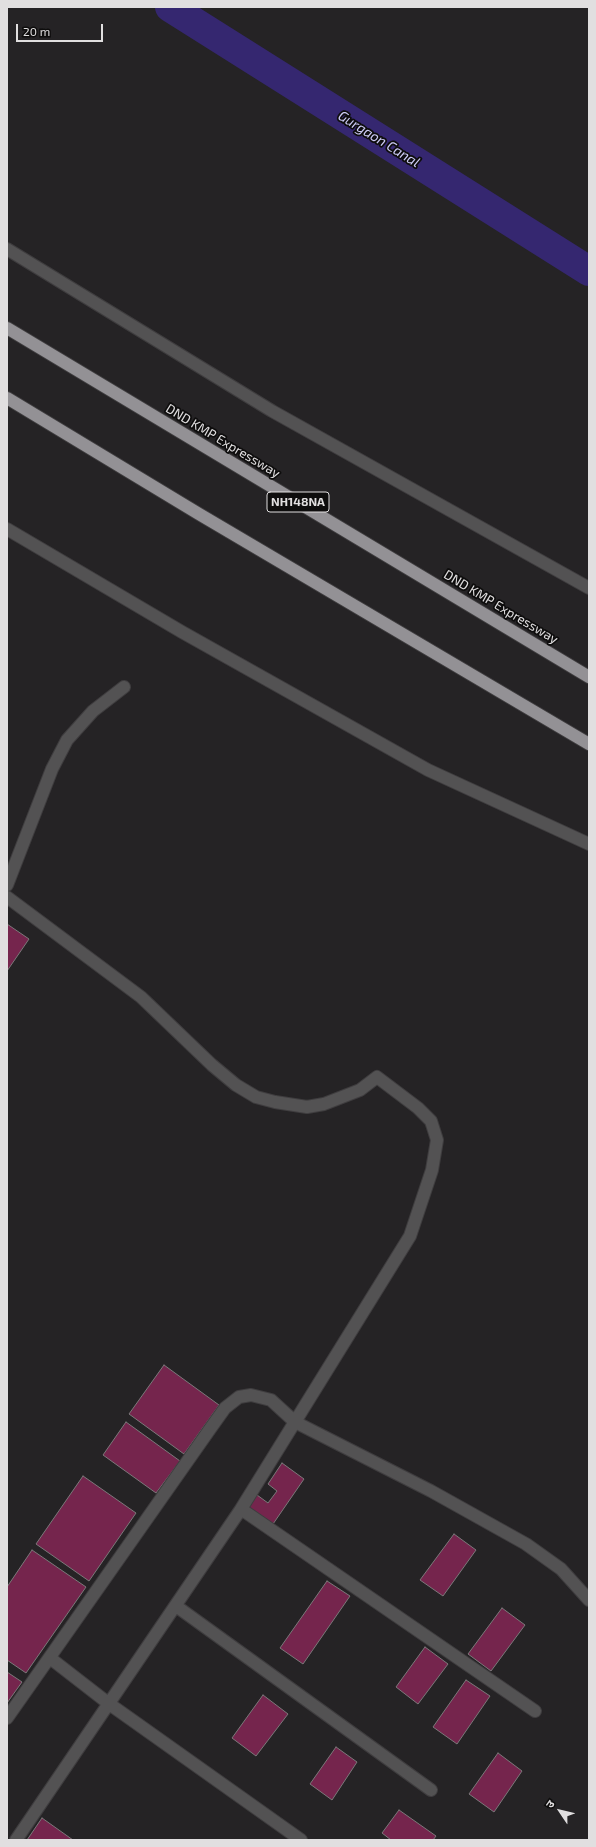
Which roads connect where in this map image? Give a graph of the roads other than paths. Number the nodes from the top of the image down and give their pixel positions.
1 (7, 249) edge
2 (7, 328) edge
3 (7, 398) edge
4 (7, 529) edge
5 (589, 588) edge
6 (589, 677) edge
7 (124, 687) dead end
8 (589, 744) edge
9 (589, 844) edge
10 (7, 885) edge
11 (7, 897) edge
12 (295, 1422) junction
13 (242, 1509) junction
14 (589, 1600) edge
15 (176, 1606) junction
16 (50, 1658) junction
17 (108, 1703) junction
18 (535, 1711) dead end
19 (7, 1718) edge
20 (431, 1790) dead end
21 (16, 1840) edge
22 (302, 1840) edge

1 - 5 street
2 - 6 highway, DND KMP Expressway / NH148NA
3 - 8 highway
4 - 9 street
7 - 10 street
11 - 12 street
12 - 13 street
12 - 14 street
12 - 16 street
13 - 15 street
13 - 18 street
15 - 17 street
15 - 20 street
16 - 17 street
16 - 19 street
17 - 21 street
17 - 22 street

